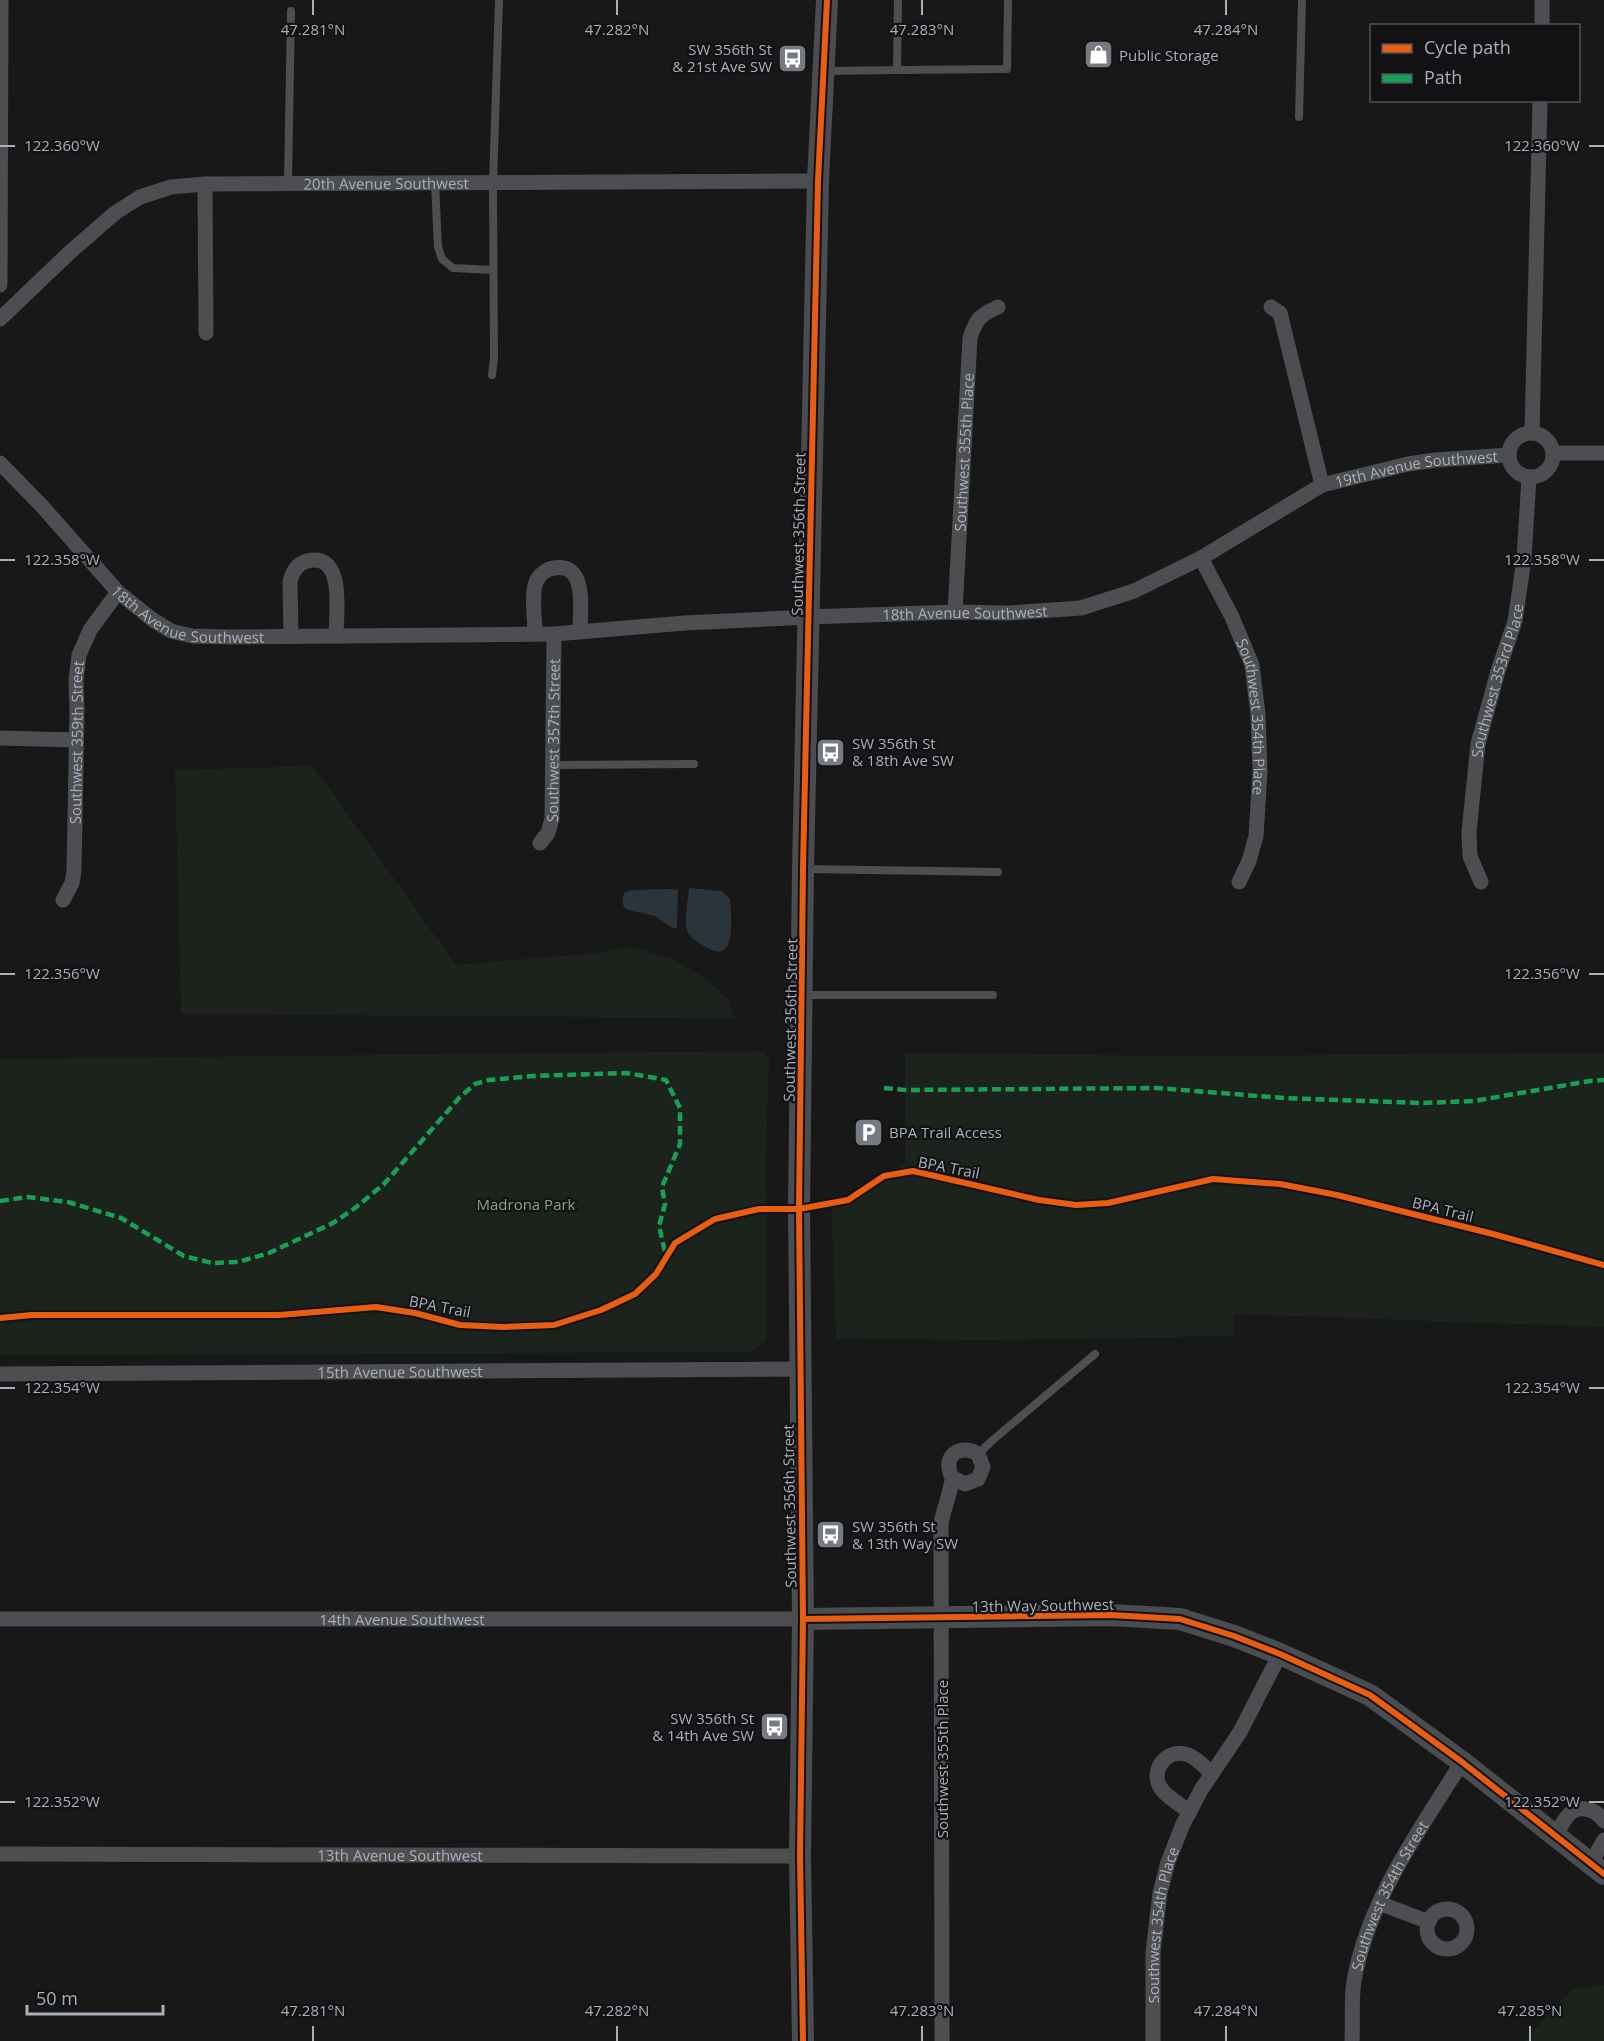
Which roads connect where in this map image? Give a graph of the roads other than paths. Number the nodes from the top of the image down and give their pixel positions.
1 (1, 0) edge
2 (499, 0) edge
3 (827, 0) edge
4 (898, 0) edge
5 (1008, 0) edge
6 (1302, 0) edge
7 (1542, 0) edge
8 (291, 11) dead end
9 (1542, 24) edge
10 (897, 69) junction
11 (825, 71) junction
12 (1540, 102) edge
13 (1299, 117) dead end
14 (818, 181) junction
15 (288, 183) junction
16 (435, 183) junction
17 (493, 183) junction
18 (205, 184) junction
19 (493, 270) junction
20 (0, 285) edge
21 (999, 307) dead end
22 (1271, 308) dead end
23 (0, 320) edge
24 (206, 333) dead end
25 (492, 375) dead end
26 (1532, 433) junction
27 (1553, 453) junction
28 (1604, 453) edge
29 (1509, 455) junction
30 (0, 463) edge
31 (1529, 477) junction
32 (1322, 485) junction
33 (1201, 558) junction
34 (118, 592) junction
35 (955, 612) junction
36 (808, 617) junction
37 (580, 632) junction
38 (535, 634) junction
39 (554, 634) junction
40 (291, 636) junction
41 (336, 636) junction
42 (0, 738) edge
43 (75, 740) junction
44 (694, 764) dead end
45 (552, 765) junction
46 (540, 843) dead end
47 (803, 869) junction
48 (998, 872) dead end
49 (1239, 882) dead end
50 (1481, 882) dead end
51 (63, 900) dead end
52 (993, 994) dead end
53 (802, 995) junction
54 (1095, 1354) dead end
55 (800, 1369) junction
56 (0, 1374) edge
57 (978, 1454) junction
58 (953, 1478) junction
59 (942, 1618) junction
60 (0, 1619) edge
61 (802, 1619) junction
62 (1280, 1654) junction
63 (1462, 1762) junction
64 (1212, 1774) junction
65 (1190, 1812) junction
66 (1604, 1821) edge
67 (1556, 1836) junction
68 (1604, 1840) edge
69 (0, 1854) edge
70 (800, 1856) junction
71 (1597, 1869) edge
72 (1379, 1903) junction
73 (1429, 1922) dead end
74 (803, 2041) edge
75 (942, 2041) edge
76 (1153, 2041) edge
77 (1352, 2041) edge

1 - 20 street
2 - 17 lane
3 - 11 main road, Southwest 356th Street
4 - 10 lane
5 - 10 lane
6 - 13 lane
7 - 9 street
8 - 15 lane
10 - 11 lane
11 - 14 main road, Southwest 356th Street
12 - 26 street
14 - 17 street, 20th Avenue Southwest
14 - 36 main road, Southwest 356th Street
15 - 16 street, 20th Avenue Southwest
15 - 18 street, 20th Avenue Southwest
16 - 17 street, 20th Avenue Southwest
16 - 19 lane
17 - 19 lane
18 - 23 street, 20th Avenue Southwest
18 - 24 street
19 - 25 lane
21 - 35 street, Southwest 355th Place
22 - 32 street
26 - 27 street
26 - 29 street
27 - 28 street
27 - 31 street
29 - 31 street
29 - 32 street, 19th Avenue Southwest
30 - 34 street, 18th Avenue Southwest
31 - 50 street, Southwest 353rd Place
32 - 33 street, 18th Avenue Southwest
33 - 35 street, 18th Avenue Southwest
33 - 49 street, Southwest 354th Place
34 - 40 street, 18th Avenue Southwest
34 - 43 street, Southwest 359th Street
35 - 36 street, 18th Avenue Southwest
36 - 37 street, 18th Avenue Southwest
36 - 47 main road, Southwest 356th Street
37 - 38 street
37 - 39 street, 18th Avenue Southwest
38 - 39 street, 18th Avenue Southwest
38 - 41 street, 18th Avenue Southwest
39 - 45 street, Southwest 357th Street
40 - 41 street, 18th Avenue Southwest
40 - 41 street, 18th Avenue Southwest
42 - 43 street
43 - 51 street, Southwest 359th Street
44 - 45 lane
45 - 46 street, Southwest 357th Street
47 - 48 lane
47 - 53 main road, Southwest 356th Street
52 - 53 lane
53 - 55 main road, Southwest 356th Street
54 - 57 lane
55 - 56 street, 15th Avenue Southwest
55 - 61 main road, Southwest 356th Street
57 - 58 street, Southwest 355th Place
57 - 58 street
58 - 59 street, Southwest 355th Place
59 - 61 main road, 13th Way Southwest
59 - 62 main road, 13th Way Southwest
59 - 75 street, Southwest 355th Place
60 - 61 street, 14th Avenue Southwest
61 - 70 main road, Southwest 356th Street
62 - 63 main road, 13th Way Southwest
62 - 64 street, Southwest 354th Place
63 - 67 main road, 13th Way Southwest
63 - 72 street, Southwest 354th Street
64 - 65 street, Southwest 354th Place
64 - 65 street
65 - 76 street, Southwest 354th Place
66 - 67 street
67 - 71 main road, 13th Way Southwest
68 - 71 street, 13th Way Southwest
69 - 70 street, 13th Avenue Southwest
70 - 74 main road, Southwest 356th Street
72 - 73 street
72 - 77 street, Southwest 354th Street

